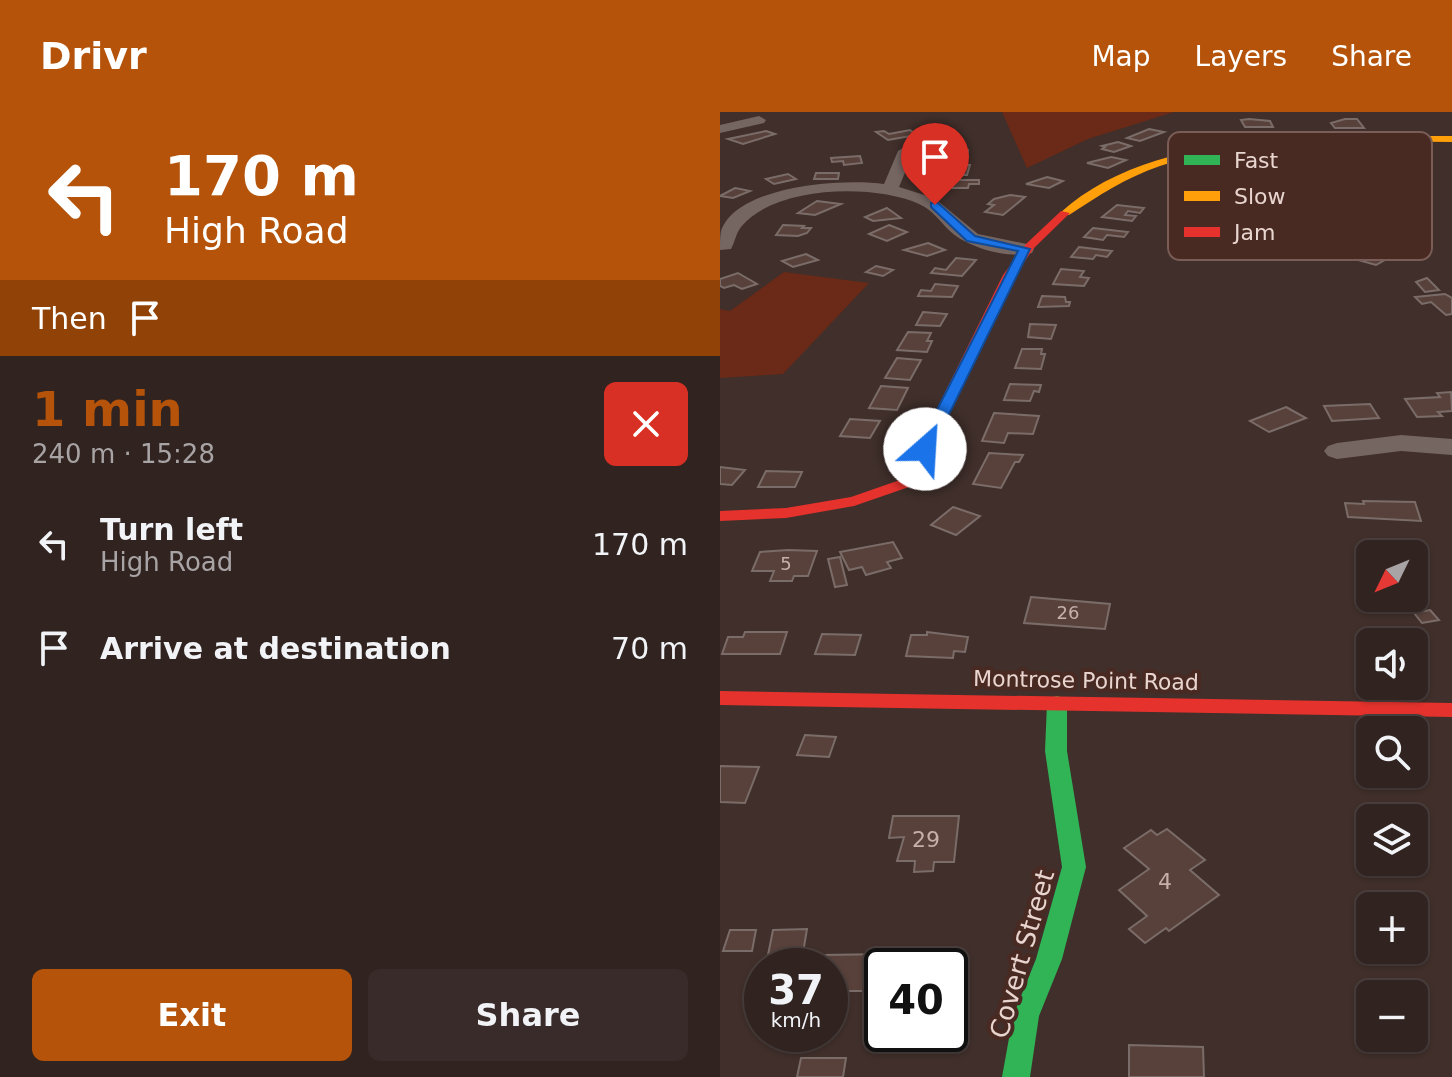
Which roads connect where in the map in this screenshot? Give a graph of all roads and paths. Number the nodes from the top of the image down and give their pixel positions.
1 (759, 120) dead end
2 (720, 129) edge
3 (1432, 139) edge
4 (1452, 139) edge
5 (906, 151) dead end
6 (1168, 161) edge
7 (889, 192) junction
8 (724, 245) dead end
9 (1025, 249) junction
10 (1452, 447) edge
11 (1337, 451) dead end
12 (720, 516) edge
13 (720, 698) edge
14 (1057, 703) junction
15 (1452, 710) edge
16 (1016, 1077) edge

1 - 2 street
3 - 4 street
5 - 7 street
6 - 9 street
7 - 8 street
7 - 9 street
9 - 12 street
10 - 11 street
13 - 14 street, Montrose Point Road
14 - 15 street, Montrose Point Road
14 - 16 street, Covert Street

